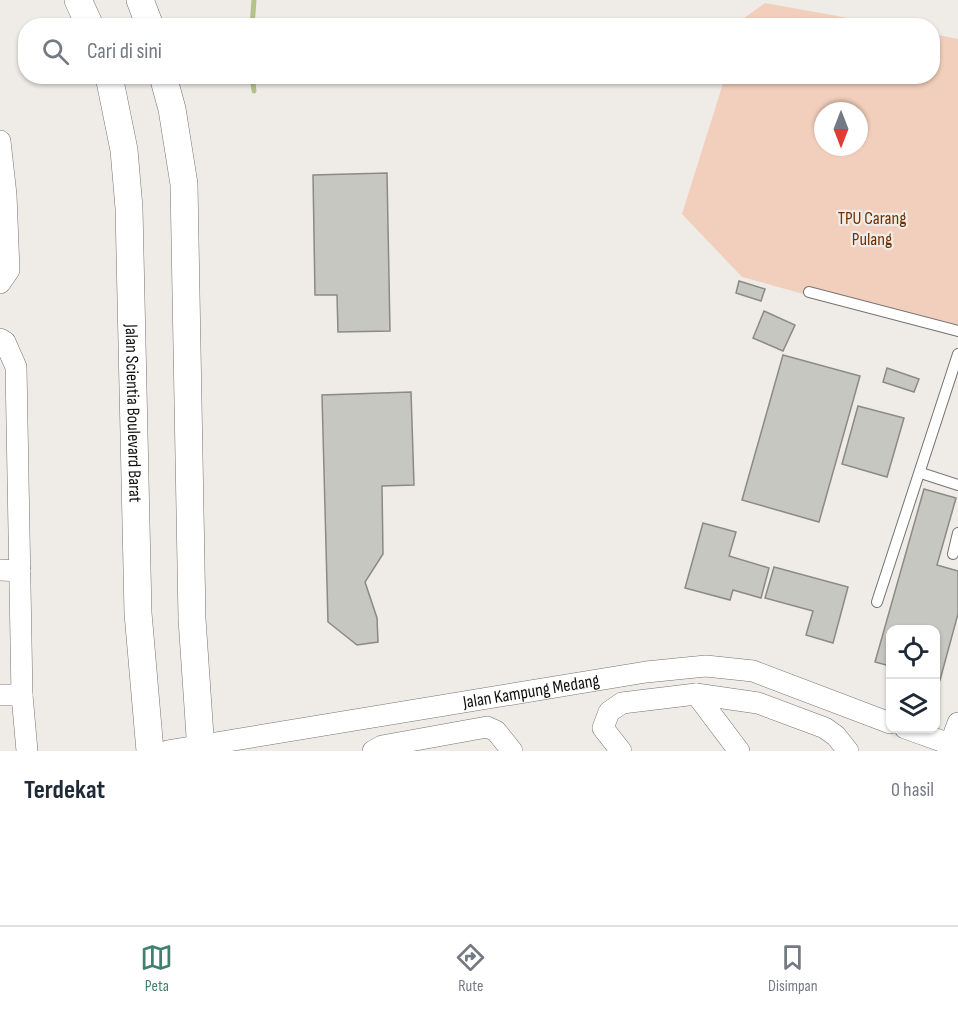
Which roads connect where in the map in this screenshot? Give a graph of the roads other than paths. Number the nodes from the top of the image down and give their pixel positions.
1 (78, 0) edge
2 (140, 0) edge
3 (86, 18) edge
4 (147, 18) edge
5 (111, 84) edge
6 (165, 84) edge
7 (0, 141) edge
8 (3, 195) edge
9 (1, 283) edge
10 (809, 292) dead end
11 (958, 331) edge
12 (0, 339) edge
13 (958, 354) edge
14 (8, 448) edge
15 (921, 474) junction
16 (958, 485) edge
17 (958, 533) edge
18 (953, 554) dead end
19 (10, 571) edge
20 (877, 602) dead end
21 (696, 694) junction
22 (0, 695) edge
23 (22, 695) junction
24 (886, 721) edge
25 (958, 723) edge
26 (917, 733) edge
27 (954, 746) edge
28 (398, 747) edge
29 (201, 748) edge
30 (27, 751) edge
31 (150, 751) edge
32 (166, 751) edge
33 (373, 751) edge
34 (512, 751) edge
35 (621, 751) edge
36 (739, 751) edge
37 (848, 751) edge

1 - 3 street
2 - 4 street
5 - 31 street, Jalan Scientia Boulevard Barat
6 - 29 street
7 - 8 street
8 - 9 street
10 - 11 lane
12 - 14 street
13 - 15 lane
14 - 19 street
15 - 16 lane
15 - 20 lane
17 - 18 lane
19 - 23 street
21 - 35 street
21 - 36 street
21 - 37 street
22 - 23 street
23 - 30 street
24 - 29 street, Jalan Kampung Medang
25 - 27 street
26 - 27 street
28 - 33 street
28 - 34 street
29 - 32 street, Jalan Kampung Medang

